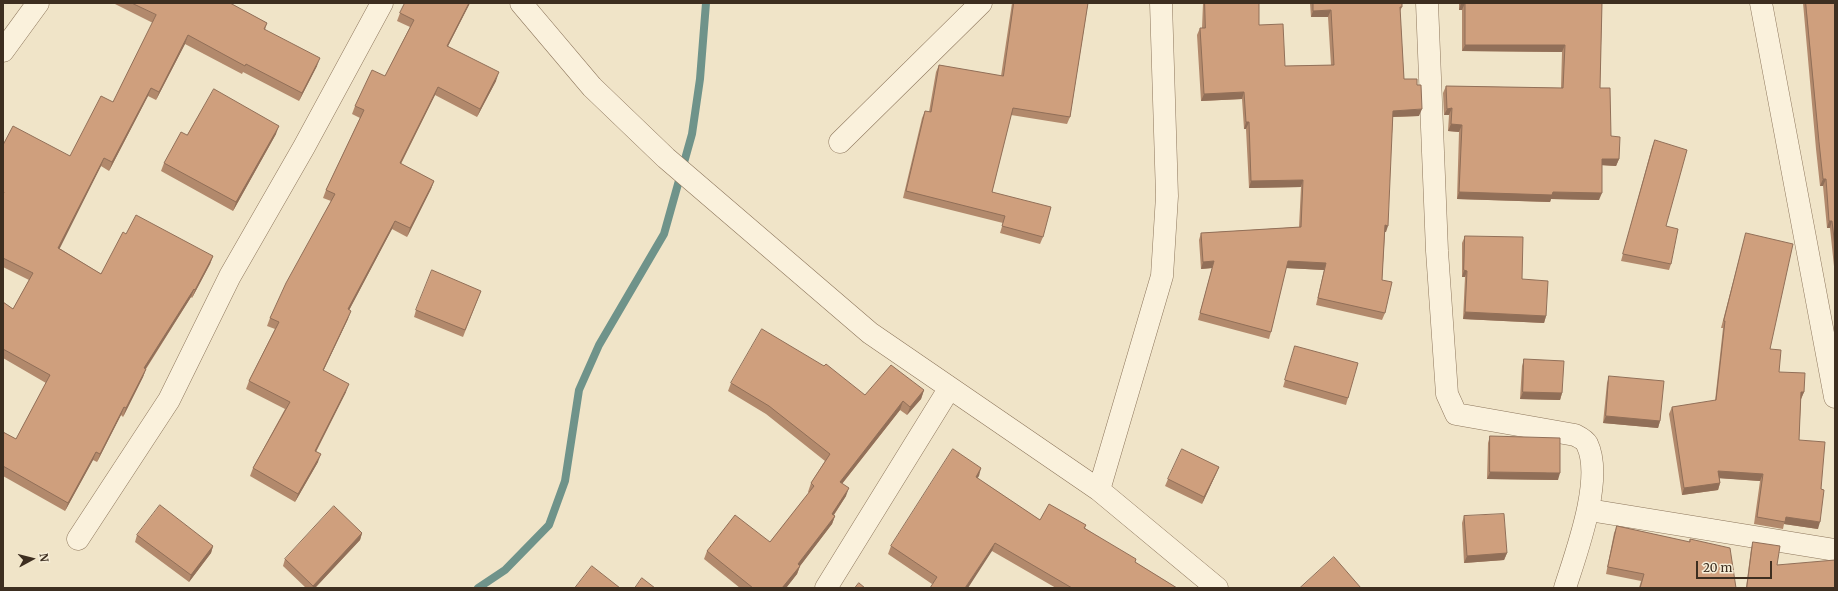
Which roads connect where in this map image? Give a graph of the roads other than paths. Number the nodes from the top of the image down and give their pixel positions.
1 (38, 3) edge
2 (382, 3) edge
3 (521, 3) edge
4 (981, 3) edge
5 (1161, 3) edge
6 (1427, 3) edge
7 (1761, 3) edge
8 (3, 51) edge
9 (840, 142) dead end
10 (949, 389) junction
11 (1835, 397) edge
12 (1098, 490) junction
13 (1589, 510) junction
14 (78, 539) dead end
15 (1835, 550) edge
16 (826, 588) edge
17 (1217, 588) edge
18 (1565, 588) edge

1 - 8 street
2 - 14 street
3 - 10 street
4 - 9 street
5 - 12 street
6 - 13 street
7 - 11 street
10 - 12 street
10 - 16 street
12 - 17 street
13 - 15 street
13 - 18 street

